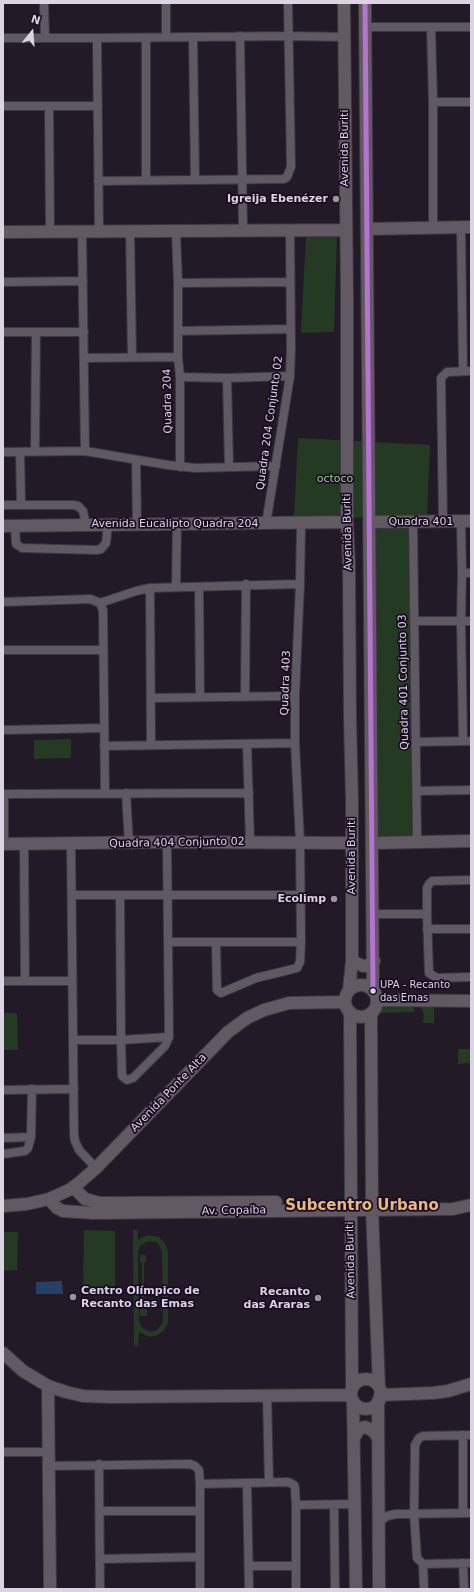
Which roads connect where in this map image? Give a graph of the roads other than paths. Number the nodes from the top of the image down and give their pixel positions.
1 (44, 3) edge
2 (166, 3) edge
3 (288, 3) edge
4 (344, 3) edge
5 (365, 3) edge
6 (366, 27) junction
7 (431, 27) junction
8 (471, 27) edge
9 (240, 36) junction
10 (288, 36) junction
11 (166, 37) junction
12 (193, 37) junction
13 (3, 38) edge
14 (46, 38) junction
15 (97, 38) junction
16 (146, 38) junction
17 (345, 38) junction
18 (433, 102) junction
19 (471, 102) edge
20 (3, 106) edge
21 (49, 106) junction
22 (98, 106) junction
23 (195, 179) junction
24 (242, 179) junction
25 (146, 180) junction
26 (98, 181) junction
27 (433, 228) junction
28 (466, 228) edge
29 (243, 229) junction
30 (367, 229) junction
31 (290, 230) junction
32 (346, 230) junction
33 (99, 231) junction
34 (3, 232) edge
35 (50, 232) junction
36 (82, 232) junction
37 (130, 232) junction
38 (176, 232) junction
39 (462, 280) junction
40 (471, 280) edge
41 (83, 281) junction
42 (3, 282) edge
43 (290, 282) junction
44 (178, 283) junction
45 (347, 296) junction
46 (367, 297) junction
47 (462, 327) junction
48 (471, 327) edge
49 (347, 328) junction
50 (368, 328) junction
51 (291, 329) junction
52 (178, 331) junction
53 (3, 332) edge
54 (36, 332) junction
55 (84, 332) junction
56 (132, 357) junction
57 (178, 357) junction
58 (84, 358) junction
59 (467, 371) edge
60 (290, 376) junction
61 (180, 377) junction
62 (227, 378) junction
63 (85, 451) junction
64 (3, 452) edge
65 (20, 452) junction
66 (35, 452) junction
67 (136, 460) junction
68 (276, 466) junction
69 (180, 467) junction
70 (229, 467) junction
71 (348, 480) junction
72 (369, 483) junction
73 (21, 504) junction
74 (3, 505) edge
75 (347, 522) junction
76 (370, 522) junction
77 (443, 522) junction
78 (466, 522) edge
79 (413, 523) junction
80 (108, 524) junction
81 (136, 524) junction
82 (177, 524) junction
83 (266, 524) junction
84 (301, 524) junction
85 (86, 525) junction
86 (9, 526) edge
87 (349, 565) junction
88 (370, 566) junction
89 (467, 573) edge
90 (246, 584) junction
91 (300, 584) junction
92 (176, 587) junction
93 (199, 587) junction
94 (150, 588) junction
95 (3, 602) edge
96 (100, 603) junction
97 (414, 621) junction
98 (461, 621) junction
99 (471, 621) edge
100 (3, 650) edge
101 (103, 650) junction
102 (295, 696) junction
103 (245, 697) junction
104 (151, 698) junction
105 (200, 698) junction
106 (104, 728) junction
107 (3, 730) edge
108 (467, 741) edge
109 (416, 742) junction
110 (295, 743) junction
111 (247, 744) junction
112 (151, 745) junction
113 (104, 746) junction
114 (471, 790) edge
115 (417, 791) junction
116 (105, 792) junction
117 (126, 793) junction
118 (249, 793) junction
119 (4, 794) edge
120 (372, 800) junction
121 (352, 801) junction
122 (417, 841) junction
123 (471, 841) edge
124 (167, 842) junction
125 (250, 842) junction
126 (300, 842) junction
127 (128, 843) junction
128 (351, 843) junction
129 (373, 843) junction
130 (3, 844) edge
131 (24, 844) junction
132 (71, 844) junction
133 (471, 880) edge
134 (72, 895) junction
135 (120, 895) junction
136 (300, 895) junction
137 (167, 896) junction
138 (374, 914) junction
139 (427, 914) junction
140 (428, 929) junction
141 (471, 929) edge
142 (168, 942) junction
143 (216, 942) junction
144 (301, 942) junction
145 (352, 961) junction
146 (374, 961) junction
147 (471, 977) edge
148 (3, 981) edge
149 (25, 981) junction
150 (72, 981) junction
151 (349, 990) junction
152 (375, 996) junction
153 (471, 1001) edge
154 (347, 1007) junction
155 (370, 1013) junction
156 (169, 1037) junction
157 (73, 1040) junction
158 (120, 1040) junction
159 (32, 1089) junction
160 (74, 1089) junction
161 (3, 1090) edge
162 (30, 1137) junction
163 (3, 1138) edge
164 (3, 1154) edge
165 (96, 1168) junction
166 (73, 1187) junction
167 (471, 1198) edge
168 (49, 1199) junction
169 (471, 1205) edge
170 (3, 1206) edge
171 (350, 1206) junction
172 (372, 1206) junction
173 (3, 1353) edge
174 (471, 1384) edge
175 (48, 1386) junction
176 (267, 1395) junction
177 (352, 1395) junction
178 (379, 1395) junction
179 (467, 1435) edge
180 (355, 1436) junction
181 (377, 1436) junction
182 (3, 1452) edge
183 (49, 1452) junction
184 (99, 1464) junction
185 (49, 1466) junction
186 (269, 1482) junction
187 (247, 1483) junction
188 (200, 1484) junction
189 (356, 1504) junction
190 (296, 1505) junction
191 (334, 1505) junction
192 (379, 1506) junction
193 (100, 1511) junction
194 (200, 1511) junction
195 (414, 1513) junction
196 (467, 1513) edge
197 (396, 1514) junction
198 (379, 1522) junction
199 (200, 1557) junction
200 (100, 1559) junction
201 (467, 1563) edge
202 (423, 1564) junction
203 (249, 1566) junction
204 (296, 1566) junction
205 (50, 1589) edge
206 (100, 1589) edge
207 (200, 1589) edge
208 (249, 1589) edge
209 (296, 1589) edge
210 (335, 1589) edge
211 (356, 1589) edge
212 (379, 1589) edge
213 (424, 1589) edge
214 (464, 1589) edge

1 - 14 street
2 - 11 street
3 - 10 street
4 - 17 street, Avenida Buriti
5 - 6 street, Avenida Buriti
6 - 7 street
6 - 30 street, Avenida Buriti
7 - 8 street
7 - 18 street
9 - 10 street
9 - 12 street
9 - 24 street
10 - 17 street
10 - 24 street
11 - 12 street
11 - 16 street
12 - 23 street
13 - 14 street
14 - 15 street
15 - 16 street
15 - 22 street
16 - 25 street
17 - 32 street, Avenida Buriti
18 - 19 street
18 - 27 street
20 - 21 street
21 - 22 street
21 - 35 street
22 - 26 street
23 - 24 street
23 - 25 street
24 - 29 street
25 - 26 street
26 - 33 street
27 - 28 street
27 - 30 street
28 - 39 street
29 - 31 street
29 - 38 street
30 - 46 street, Avenida Buriti
31 - 32 street
31 - 43 street, Quadra 204 Conjunto 02
32 - 45 street, Avenida Buriti
33 - 36 street
33 - 37 street
34 - 35 street
35 - 36 street
36 - 41 street
37 - 38 street
37 - 56 street
38 - 44 street
39 - 40 street
39 - 47 street
41 - 42 street
41 - 55 street
43 - 44 street
43 - 51 street, Quadra 204 Conjunto 02
44 - 52 street
45 - 46 street
45 - 49 street, Avenida Buriti
46 - 50 street, Avenida Buriti
47 - 48 street
47 - 59 street
49 - 50 street
49 - 71 street, Avenida Buriti
50 - 72 street, Avenida Buriti
51 - 52 street
51 - 60 street, Quadra 204 Conjunto 02
52 - 57 street
53 - 54 street
54 - 55 street
54 - 66 street
55 - 58 street
56 - 57 street, Quadra 204
56 - 58 street, Quadra 204
57 - 61 street, Quadra 204
58 - 63 street
59 - 77 street
60 - 62 street
60 - 68 street, Quadra 204 Conjunto 02
61 - 62 street
61 - 69 street, Quadra 204
62 - 70 street
63 - 66 street
63 - 67 street
64 - 65 street
65 - 66 street
65 - 73 street
67 - 69 street
67 - 81 street
68 - 70 street
68 - 83 street, Quadra 204 Conjunto 02
69 - 70 street
71 - 72 street
71 - 75 street, Avenida Buriti
72 - 76 street, Avenida Buriti
73 - 74 street
73 - 85 street
75 - 84 street, Avenida Eucalipto Quadra 204
75 - 87 street, Avenida Buriti
76 - 79 street, Quadra 401
76 - 88 street, Avenida Buriti
77 - 78 street, Quadra 401
77 - 79 street, Quadra 401
78 - 89 street
79 - 97 street, Quadra 401 Conjunto 03
80 - 81 street, Avenida Eucalipto Quadra 204
80 - 85 street, Avenida Eucalipto Quadra 204
80 - 86 street
81 - 82 street, Avenida Eucalipto Quadra 204
82 - 83 street, Avenida Eucalipto Quadra 204
82 - 92 street
83 - 84 street, Avenida Eucalipto Quadra 204
84 - 91 street, Quadra 403
85 - 86 street, Avenida Eucalipto Quadra 204
87 - 88 street
87 - 121 street, Avenida Buriti
88 - 120 street, Avenida Buriti
89 - 98 street
90 - 91 street
90 - 93 street
90 - 103 street
91 - 102 street, Quadra 403
92 - 93 street
92 - 94 street
93 - 105 street
94 - 96 street
94 - 104 street
95 - 96 street
96 - 101 street
97 - 98 street
97 - 109 street, Quadra 401 Conjunto 03
98 - 99 street
98 - 108 street
100 - 101 street
101 - 106 street
102 - 103 street
102 - 110 street, Quadra 403
103 - 105 street
104 - 105 street
104 - 112 street
106 - 107 street
106 - 113 street
108 - 109 street
109 - 115 street, Quadra 401 Conjunto 03
110 - 111 street
110 - 126 street, Quadra 403
111 - 112 street
111 - 118 street
112 - 113 street
113 - 116 street
114 - 115 street
115 - 122 street, Quadra 401 Conjunto 03
116 - 117 street
116 - 119 street
117 - 118 street
117 - 127 street
118 - 125 street
119 - 130 street
120 - 121 street
120 - 129 street, Avenida Buriti
121 - 128 street, Avenida Buriti
122 - 123 street
122 - 129 street
124 - 125 street, Quadra 404 Conjunto 02
124 - 127 street, Quadra 404 Conjunto 02
124 - 137 street
125 - 126 street, Quadra 404 Conjunto 02
126 - 128 street, Quadra 404 Conjunto 02
126 - 136 street, Quadra 403
127 - 132 street, Quadra 404 Conjunto 02
128 - 145 street, Avenida Buriti
129 - 138 street, Avenida Buriti
130 - 131 street, Quadra 404 Conjunto 02
131 - 132 street, Quadra 404 Conjunto 02
131 - 149 street
132 - 134 street
133 - 139 street
134 - 135 street
134 - 150 street
135 - 137 street
135 - 158 street
136 - 137 street
136 - 144 street, Quadra 403
137 - 142 street
138 - 139 street
138 - 146 street, Avenida Buriti
139 - 140 street
140 - 141 street
140 - 147 street
142 - 143 street
142 - 156 street
143 - 144 street
143 - 144 street, Quadra 403
145 - 146 street
145 - 151 street, Avenida Buriti
146 - 152 street, Avenida Buriti
148 - 149 street
149 - 150 street
150 - 157 street
151 - 152 street
151 - 154 street, Avenida Buriti
152 - 153 street
152 - 155 street, Avenida Buriti
154 - 155 street
154 - 165 street, Avenida Ponte Alta
154 - 171 street, Avenida Buriti
155 - 172 street, Avenida Buriti
156 - 158 street
156 - 158 street
157 - 158 street
157 - 160 street
159 - 160 street
159 - 161 street
159 - 162 street
160 - 165 street
162 - 163 street
162 - 164 street
165 - 166 street, Avenida Ponte Alta
166 - 168 street, Avenida Ponte Alta
166 - 171 street, Av. Copaíba
167 - 172 street, Av. Copaíba
168 - 170 street, Avenida Ponte Alta
168 - 171 street, Av. Copaíba
169 - 172 street, Av. Copaíba
171 - 172 street, Av. Copaíba
171 - 177 street, Avenida Buriti
172 - 178 street, Avenida Buriti
173 - 175 street
174 - 178 street
175 - 176 street
175 - 183 street
176 - 177 street
176 - 186 street
177 - 178 street
177 - 178 street
177 - 180 street, Avenida Buriti
178 - 181 street, Avenida Buriti
179 - 195 street
179 - 196 street
180 - 181 street
180 - 189 street, Avenida Buriti
181 - 192 street, Avenida Buriti
182 - 183 street
183 - 185 street
184 - 185 street
184 - 188 street
184 - 193 street
185 - 205 street
186 - 187 street
186 - 190 street
187 - 188 street
187 - 203 street
188 - 194 street
189 - 191 street
189 - 211 street, Avenida Buriti
190 - 191 street
190 - 204 street
191 - 210 street
192 - 197 street
192 - 198 street, Avenida Buriti
193 - 194 street
193 - 200 street
194 - 199 street
195 - 196 street
195 - 197 street
195 - 202 street
197 - 198 street
198 - 212 street, Avenida Buriti
199 - 200 street
199 - 207 street
200 - 206 street
201 - 202 street
201 - 214 street
202 - 213 street
203 - 204 street
203 - 208 street
204 - 209 street

